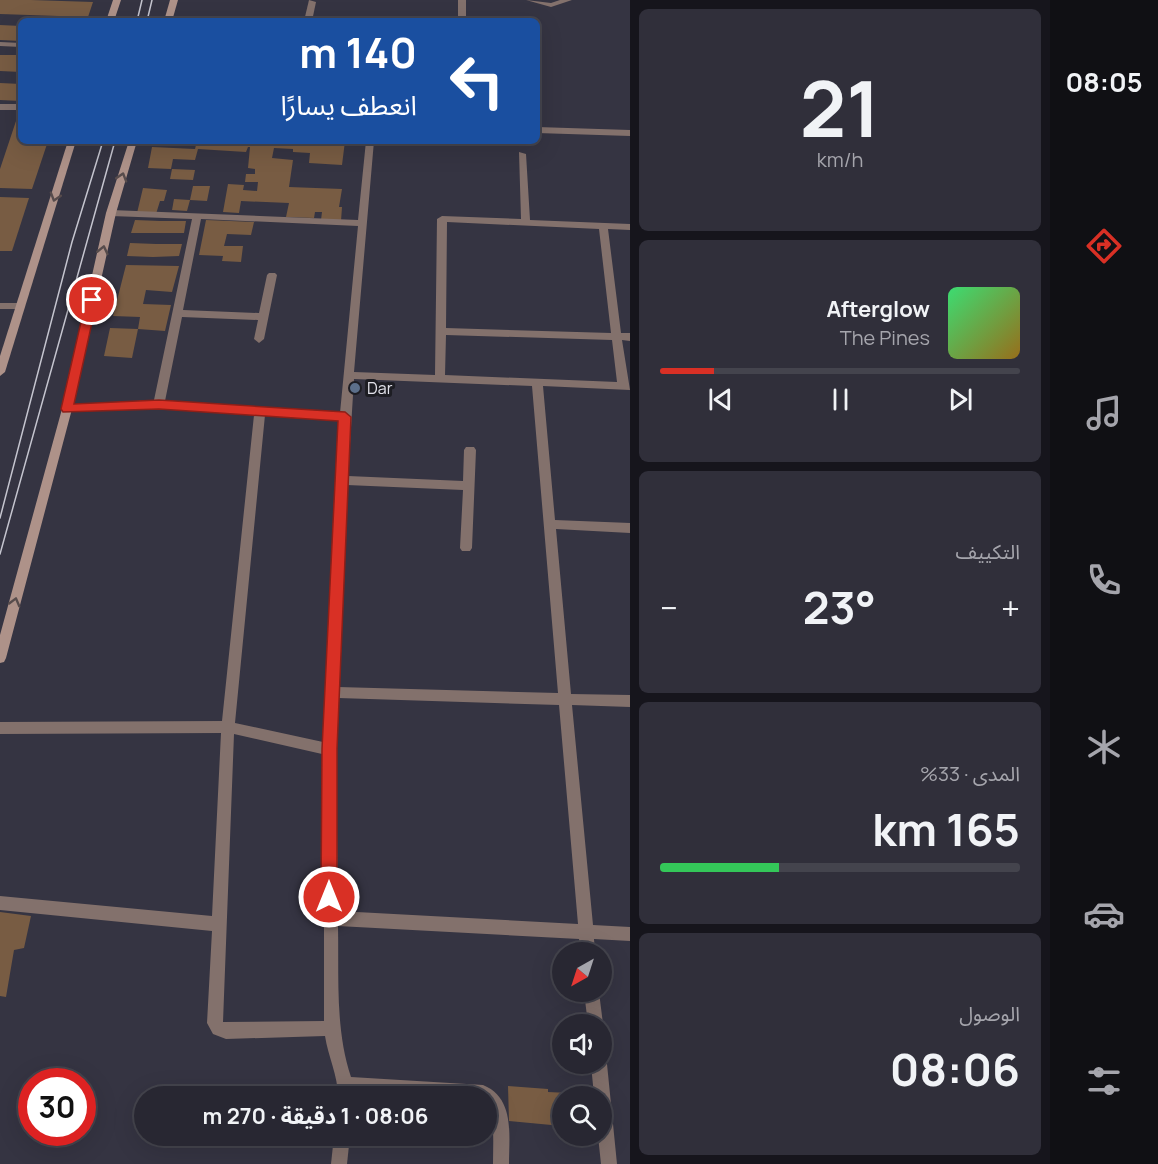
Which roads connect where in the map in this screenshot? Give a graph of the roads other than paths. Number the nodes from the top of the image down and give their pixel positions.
1 (117, 0) edge
2 (174, 0) edge
3 (462, 0) edge
4 (530, 0) edge
5 (568, 0) edge
6 (312, 2) dead end
7 (111, 18) edge
8 (169, 18) edge
9 (309, 18) edge
10 (462, 18) edge
11 (0, 44) edge
12 (18, 45) edge
13 (0, 107) edge
14 (18, 107) edge
15 (540, 130) edge
16 (630, 133) edge
17 (71, 144) edge
18 (133, 144) edge
19 (370, 144) edge
20 (522, 154) dead end
21 (111, 213) junction
22 (197, 218) junction
23 (363, 223) junction
24 (526, 224) junction
25 (603, 226) junction
26 (630, 227) edge
27 (272, 275) dead end
28 (0, 306) edge
29 (21, 306) junction
30 (178, 313) junction
31 (263, 317) junction
32 (440, 331) junction
33 (617, 337) junction
34 (630, 337) edge
35 (260, 339) dead end
36 (0, 372) edge
37 (348, 375) junction
38 (440, 378) junction
39 (537, 382) junction
40 (626, 386) edge
41 (159, 404) junction
42 (67, 409) junction
43 (260, 412) junction
44 (345, 417) junction
45 (470, 450) dead end
46 (342, 480) junction
47 (469, 486) junction
48 (549, 524) junction
49 (630, 528) edge
50 (466, 548) dead end
51 (0, 658) edge
52 (332, 692) junction
53 (564, 700) junction
54 (630, 701) edge
55 (228, 727) junction
56 (0, 728) edge
57 (329, 749) junction
58 (0, 903) edge
59 (329, 918) junction
60 (218, 924) junction
61 (586, 931) junction
62 (630, 934) edge
63 (587, 942) edge
64 (332, 1028) junction
65 (600, 1074) edge
66 (345, 1086) edge
67 (497, 1103) edge
68 (341, 1146) edge
69 (339, 1164) edge
70 (501, 1164) edge
71 (609, 1164) edge

1 - 7 main road
2 - 8 main road
3 - 10 street
4 - 5 street
6 - 9 street
11 - 12 street
13 - 14 street
15 - 16 street
17 -> 29 main road
21 -> 18 main road
19 - 23 street
20 - 24 street
21 - 22 street
42 -> 21 main road
22 - 23 street
22 - 30 street
23 - 37 street
24 - 25 street
24 - 32 street
25 - 26 street
25 - 33 street
27 - 31 street
28 - 29 street
29 - 36 main road
30 - 31 street
30 - 41 street
31 - 35 street
32 - 33 street
32 - 38 street
33 - 34 street
33 - 40 street
37 - 38 street
37 - 44 street
38 - 39 street
39 - 40 street
39 - 48 street
41 - 42 street
41 - 43 street
51 -> 42 main road
43 - 44 street
43 - 55 street
44 - 46 street
45 - 47 street
46 - 47 street
46 - 52 street
47 - 50 street
48 - 49 street
48 - 53 street
52 - 53 street
52 - 57 street
53 - 54 street
53 - 61 street
55 - 56 street
55 - 57 street
55 - 60 street
57 - 59 street
58 - 60 street
59 - 61 street
59 - 64 street
60 - 64 street
61 - 62 street
61 - 63 street
64 - 66 street
65 - 71 street
67 - 70 street
68 - 69 street

